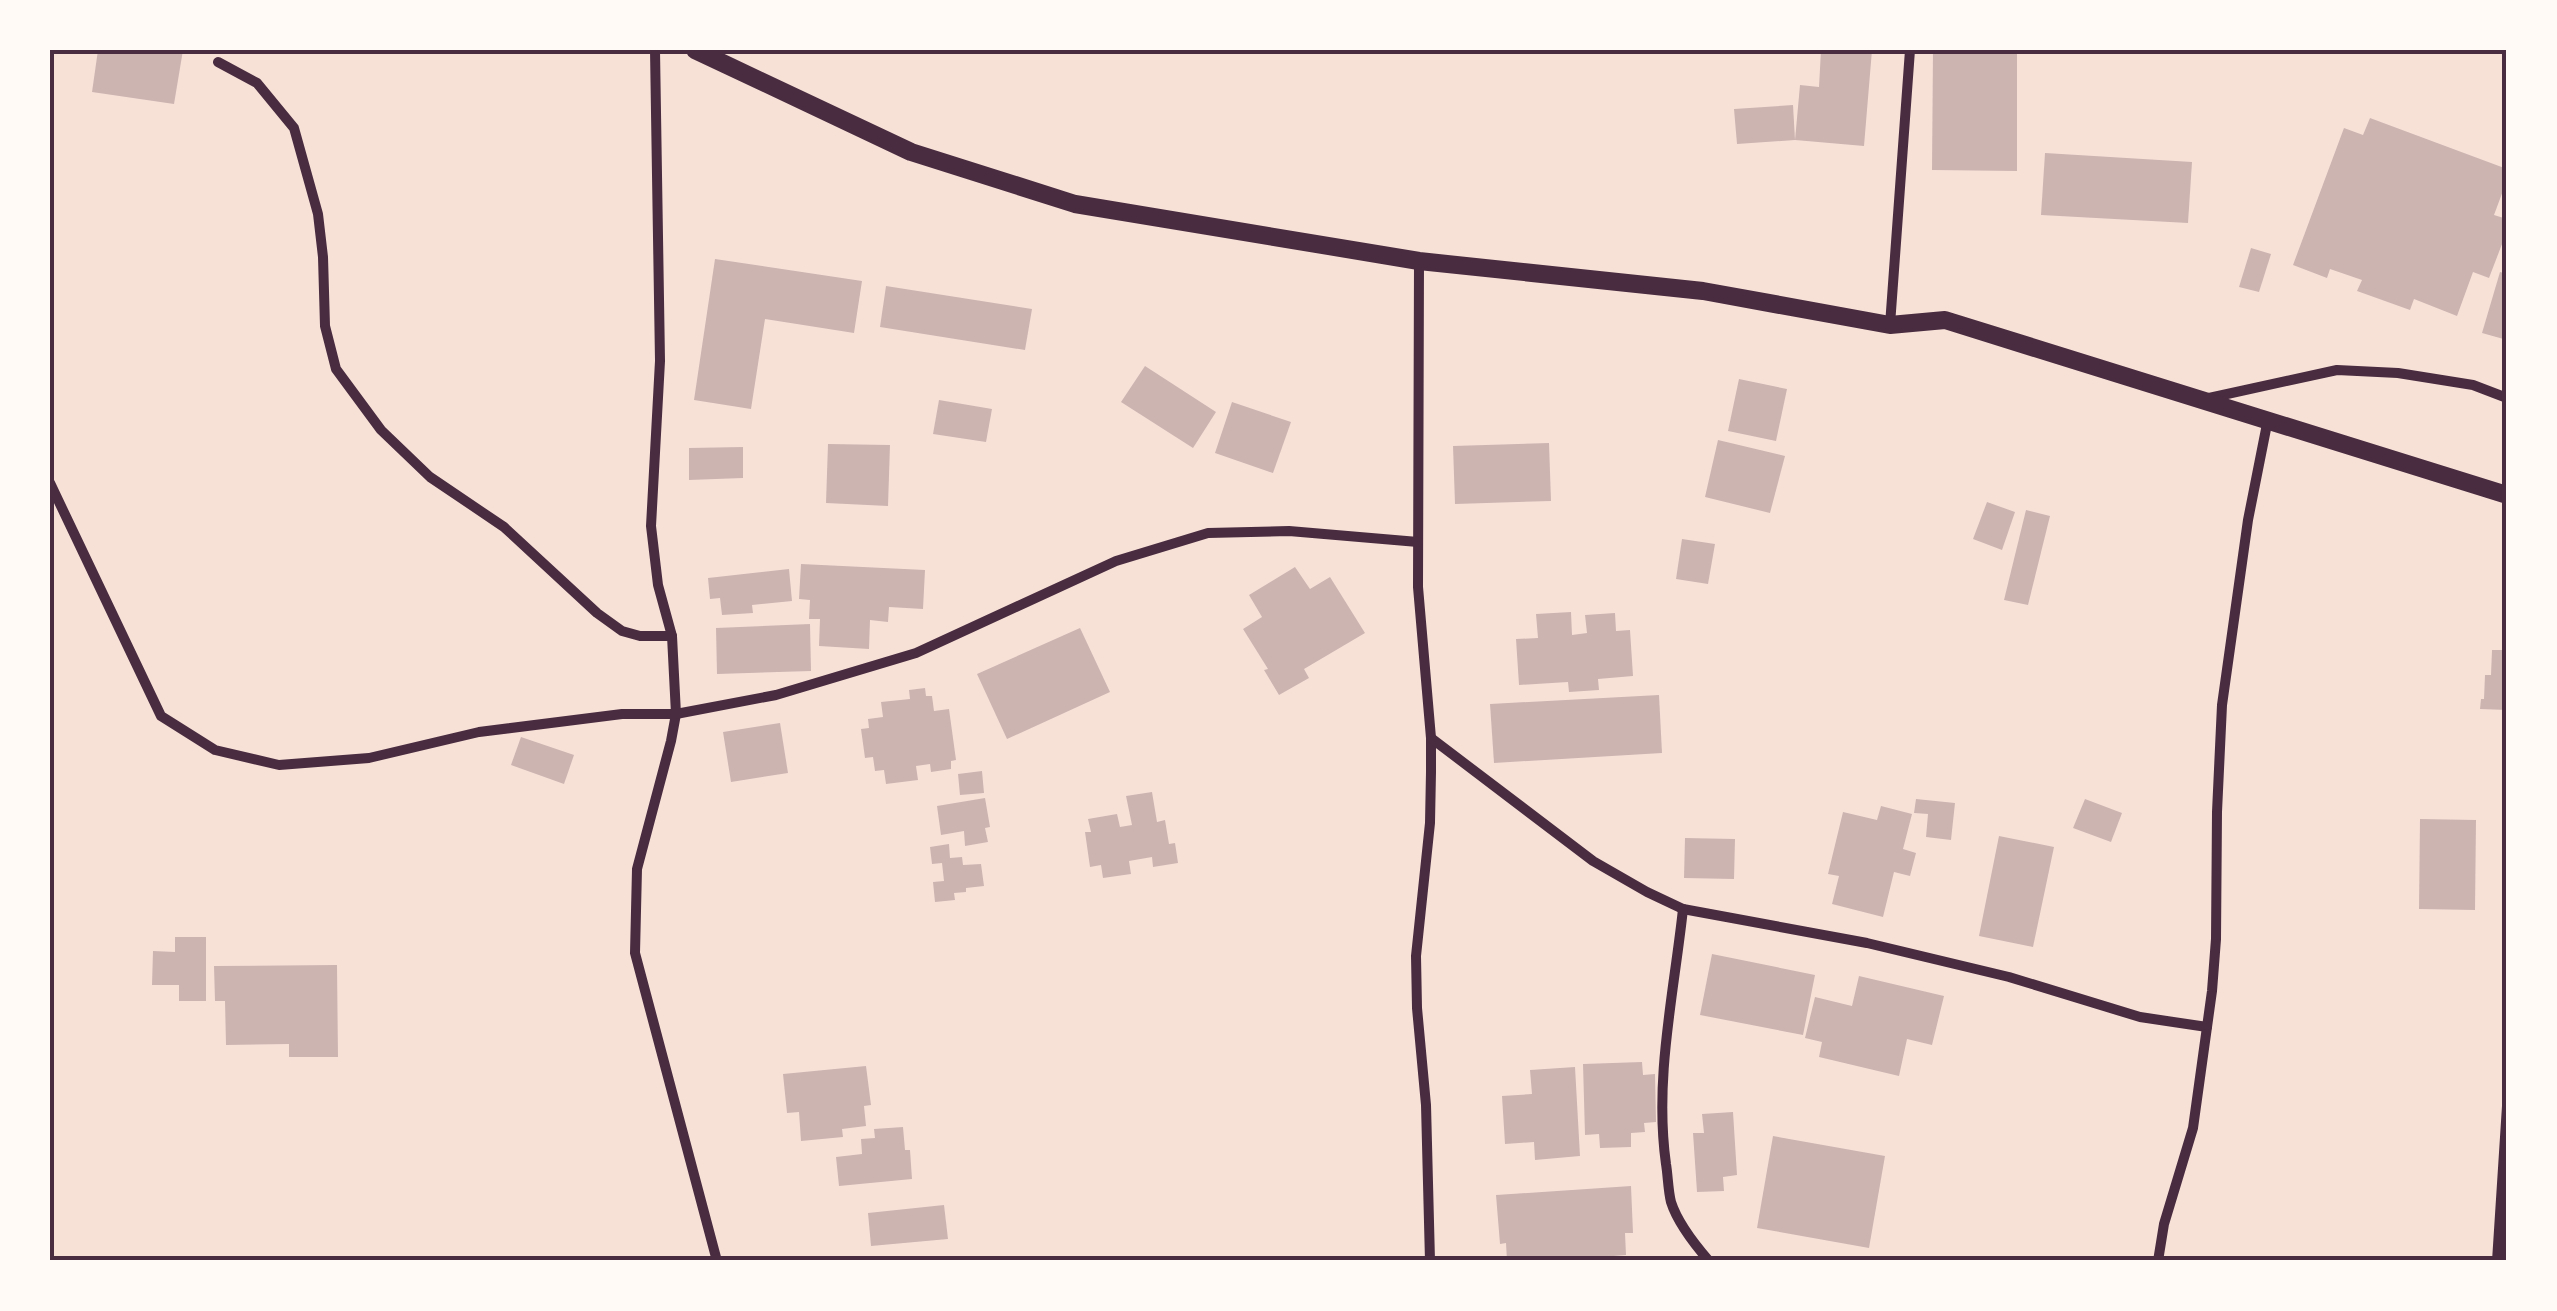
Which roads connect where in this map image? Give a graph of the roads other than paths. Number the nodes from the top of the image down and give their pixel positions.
1 (654, 50) edge
2 (695, 50) edge
3 (1910, 50) edge
4 (218, 62) dead end
5 (1418, 261) junction
6 (1890, 324) junction
7 (2507, 398) edge
8 (2203, 400) junction
9 (2268, 419) junction
10 (50, 483) edge
11 (2507, 495) edge
12 (1418, 542) junction
13 (672, 636) junction
14 (676, 714) junction
15 (1431, 738) junction
16 (1682, 909) junction
17 (2207, 1027) junction
18 (2507, 1106) edge
19 (717, 1261) edge
20 (1430, 1261) edge
21 (1708, 1261) edge
22 (2158, 1261) edge
23 (2497, 1261) edge

1 - 13 street
2 - 5 street
3 - 6 street
4 - 13 street
5 - 6 street
5 - 12 street
6 - 8 street
7 - 8 street
8 - 9 street
9 - 11 street
9 - 17 street
10 - 14 street
12 - 14 street
12 - 15 street
13 - 14 street
14 - 19 street
15 - 16 street
15 - 20 street
16 - 17 street
16 - 21 street
17 - 22 street
18 - 23 street

